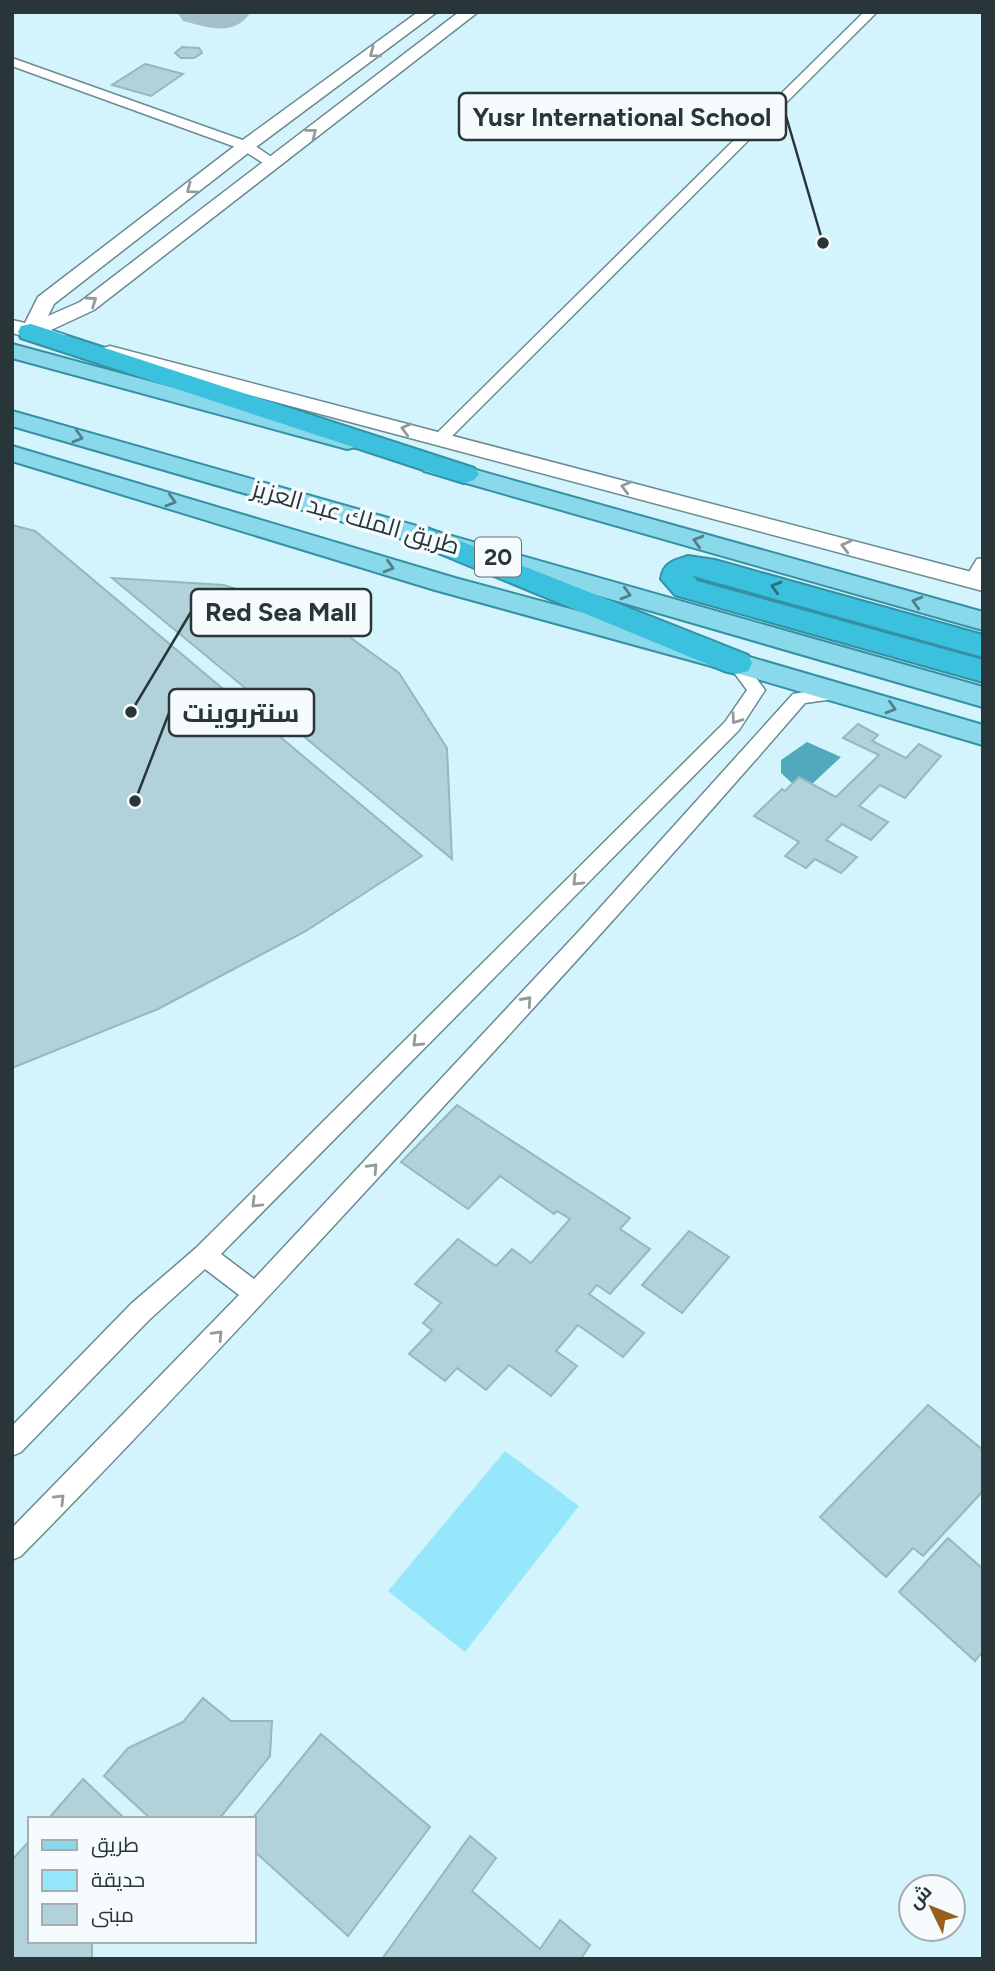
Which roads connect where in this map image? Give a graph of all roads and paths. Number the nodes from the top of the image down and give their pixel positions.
1 (429, 12) edge
2 (470, 12) edge
3 (871, 12) edge
4 (12, 62) edge
5 (246, 146) junction
6 (273, 163) junction
7 (19, 336) edge
8 (12, 418) edge
9 (441, 438) junction
10 (12, 447) edge
11 (12, 453) edge
12 (464, 474) joint
13 (348, 516) junction
14 (425, 536) junction
15 (979, 575) edge
16 (983, 621) edge
17 (983, 646) edge
18 (736, 663) junction
19 (983, 671) edge
20 (841, 692) junction
21 (983, 697) edge
22 (983, 735) edge
23 (204, 1255) junction
24 (256, 1294) junction
25 (12, 1444) edge
26 (12, 1547) edge

1 -> 5 street
6 -> 2 street
3 - 9 street
4 - 5 street
5 - 6 street
5 -> 7 street
7 -> 6 street
9 -> 7 street
7 - 12 highway
8 -> 13 main road, طريق الملك عبد العزيز / 20
15 -> 9 street
10 - 13 main road
11 -> 18 main road
16 -> 12 main road
13 - 14 main road, طريق الملك عبد العزيز / 20
14 - 18 highway
14 -> 21 main road, طريق الملك عبد العزيز / 20
17 -> 19 highway
18 - 20 main road
18 -> 23 street
20 -> 22 main road
24 -> 20 street
23 - 24 street
23 - 25 street
26 -> 24 street

